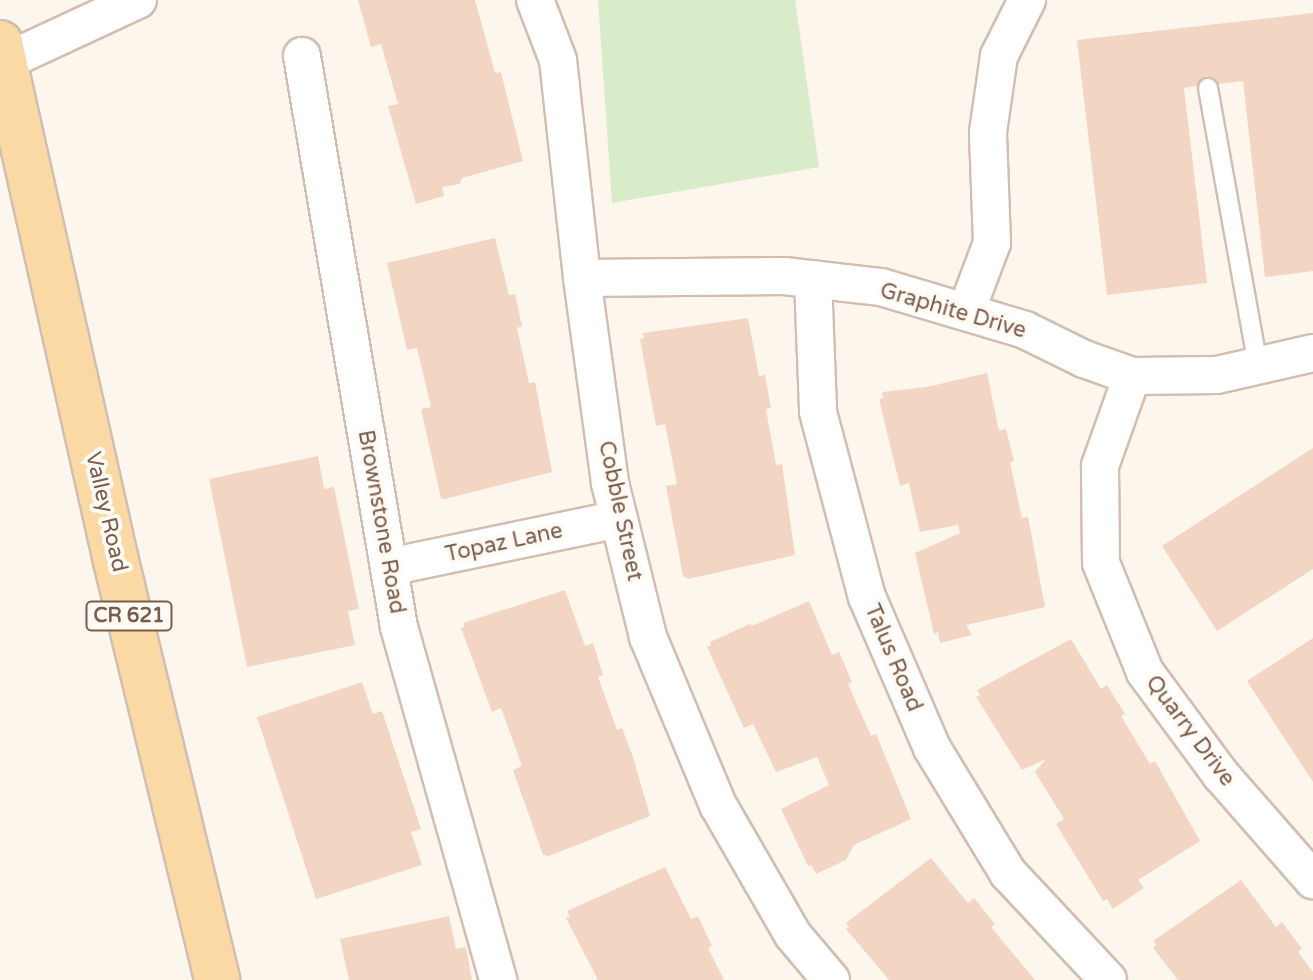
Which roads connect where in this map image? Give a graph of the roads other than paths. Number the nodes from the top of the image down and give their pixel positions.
1 (138, 0) edge
2 (535, 0) edge
3 (1027, 0) edge
4 (2, 56) edge
5 (302, 56) dead end
6 (1208, 88) dead end
7 (582, 278) junction
8 (813, 279) junction
9 (966, 312) junction
10 (1313, 353) edge
11 (1258, 366) junction
12 (1132, 376) junction
13 (619, 519) junction
14 (389, 567) junction
15 (1313, 880) edge
16 (217, 980) edge
17 (498, 980) edge
18 (831, 980) edge
19 (1108, 980) edge

1 - 4 street
2 - 7 street, Cobble Street
3 - 9 street
4 - 16 main road, Valley Road / CR 621
5 - 14 street, Brownstone Road
6 - 11 lane
7 - 8 street, Graphite Drive
7 - 13 street, Cobble Street
8 - 9 street, Graphite Drive
8 - 19 street, Talus Road
9 - 12 street, Graphite Drive
10 - 11 street, Graphite Drive
11 - 12 street, Graphite Drive
12 - 15 street, Quarry Drive
13 - 14 street, Topaz Lane
13 - 18 street, Cobble Street
14 - 17 street, Brownstone Road

